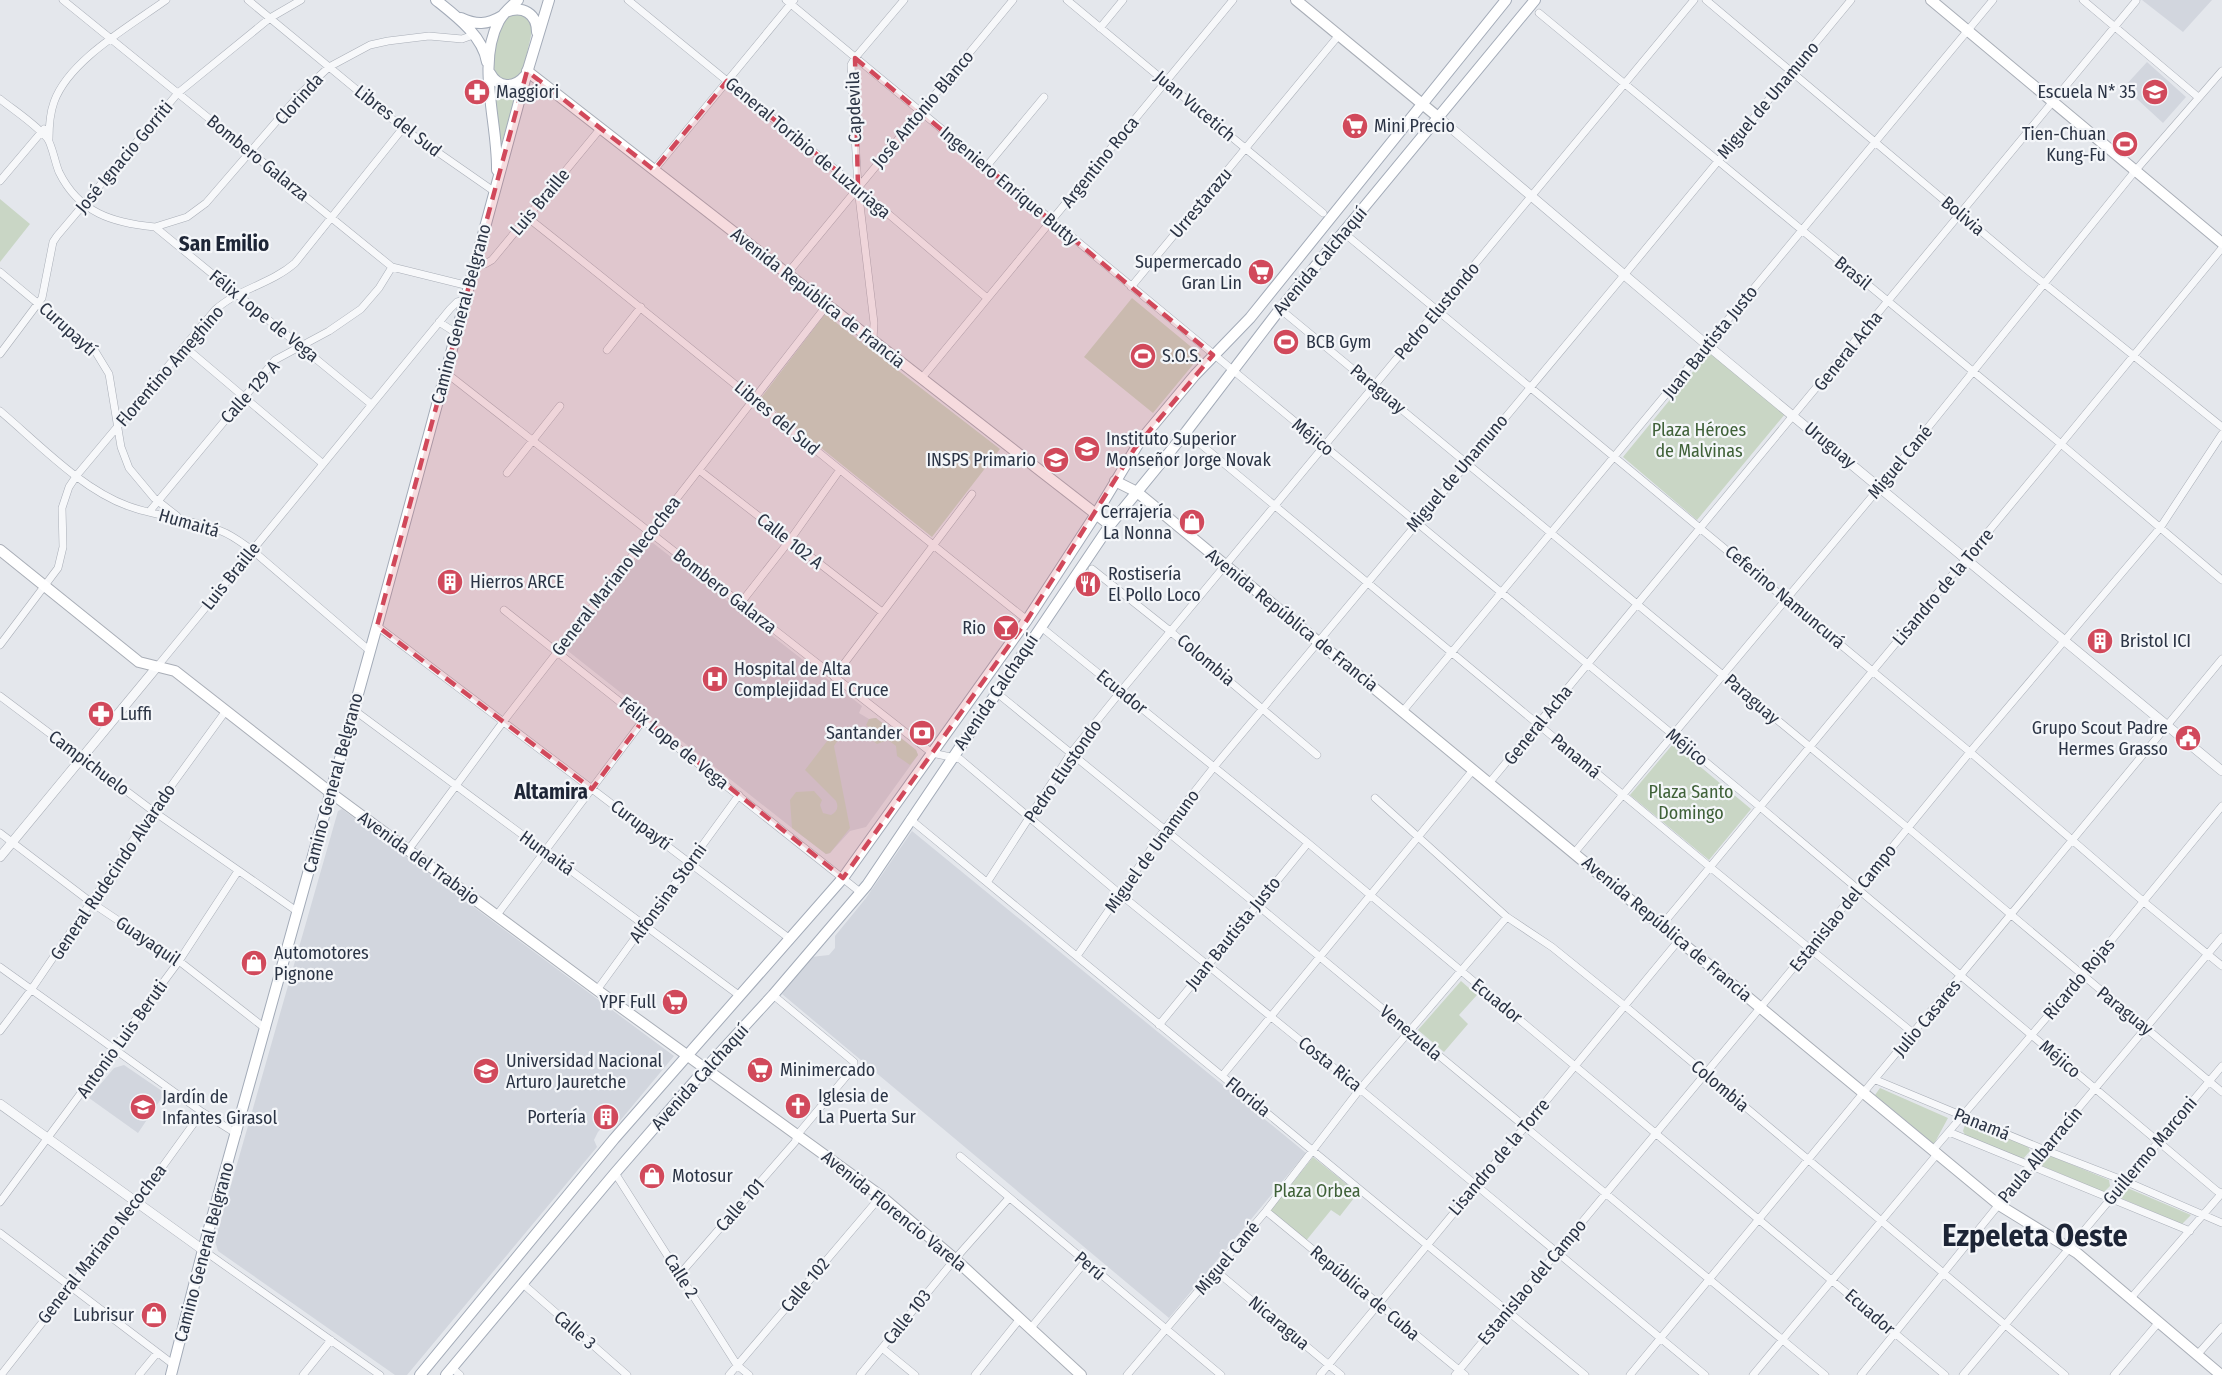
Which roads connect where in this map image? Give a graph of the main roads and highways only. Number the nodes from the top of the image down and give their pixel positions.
1 (436, 0) edge
2 (518, 0) edge
3 (549, 0) edge
4 (1296, 0) edge
5 (1506, 0) edge
6 (1535, 0) edge
7 (1931, 0) edge
8 (504, 14) junction
9 (458, 17) junction
10 (537, 32) junction
11 (488, 68) junction
12 (526, 73) junction
13 (1421, 103) junction
14 (1438, 117) junction
15 (495, 192) junction
16 (2222, 243) edge
17 (1115, 481) junction
18 (1137, 492) junction
19 (1096, 514) junction
20 (1110, 525) junction
21 (0, 550) edge
22 (331, 792) junction
23 (692, 1058) junction
24 (706, 1068) junction
25 (172, 1370) edge
26 (453, 1373) edge
27 (420, 1375) edge
28 (1080, 1375) edge
29 (2221, 1375) edge

1 - 9 main road
2 - 8 main road, Camino General Belgrano
3 - 10 main road, Camino General Belgrano
4 - 13 main road
5 - 13 main road, Avenida Calchaquí
6 - 14 main road, Avenida Calchaquí
7 - 16 main road
8 - 9 main road
8 - 10 main road
8 - 11 main road, Camino General Belgrano
9 - 11 main road
10 - 12 main road, Camino General Belgrano
11 - 12 main road
11 - 15 main road, Camino General Belgrano
12 - 15 main road, Camino General Belgrano
12 - 19 main road, Avenida República de Francia
13 - 14 main road
13 - 17 main road, Avenida Calchaquí
14 - 18 main road, Avenida Calchaquí
15 - 22 main road, Camino General Belgrano
17 - 18 main road, Avenida República de Francia
17 - 19 main road, Avenida Calchaquí
18 - 20 main road, Avenida Calchaquí
18 - 29 main road, Avenida República de Francia
19 - 20 main road, Avenida República de Francia
19 - 23 main road, Avenida Calchaquí
20 - 24 main road, Avenida Calchaquí
21 - 22 main road, Avenida del Trabajo
22 - 23 main road, Avenida del Trabajo
22 - 25 main road, Camino General Belgrano
23 - 24 main road, Avenida Florencio Varela
23 - 27 main road, Avenida Calchaquí
24 - 26 main road, Avenida Calchaquí
24 - 28 main road, Avenida Florencio Varela

